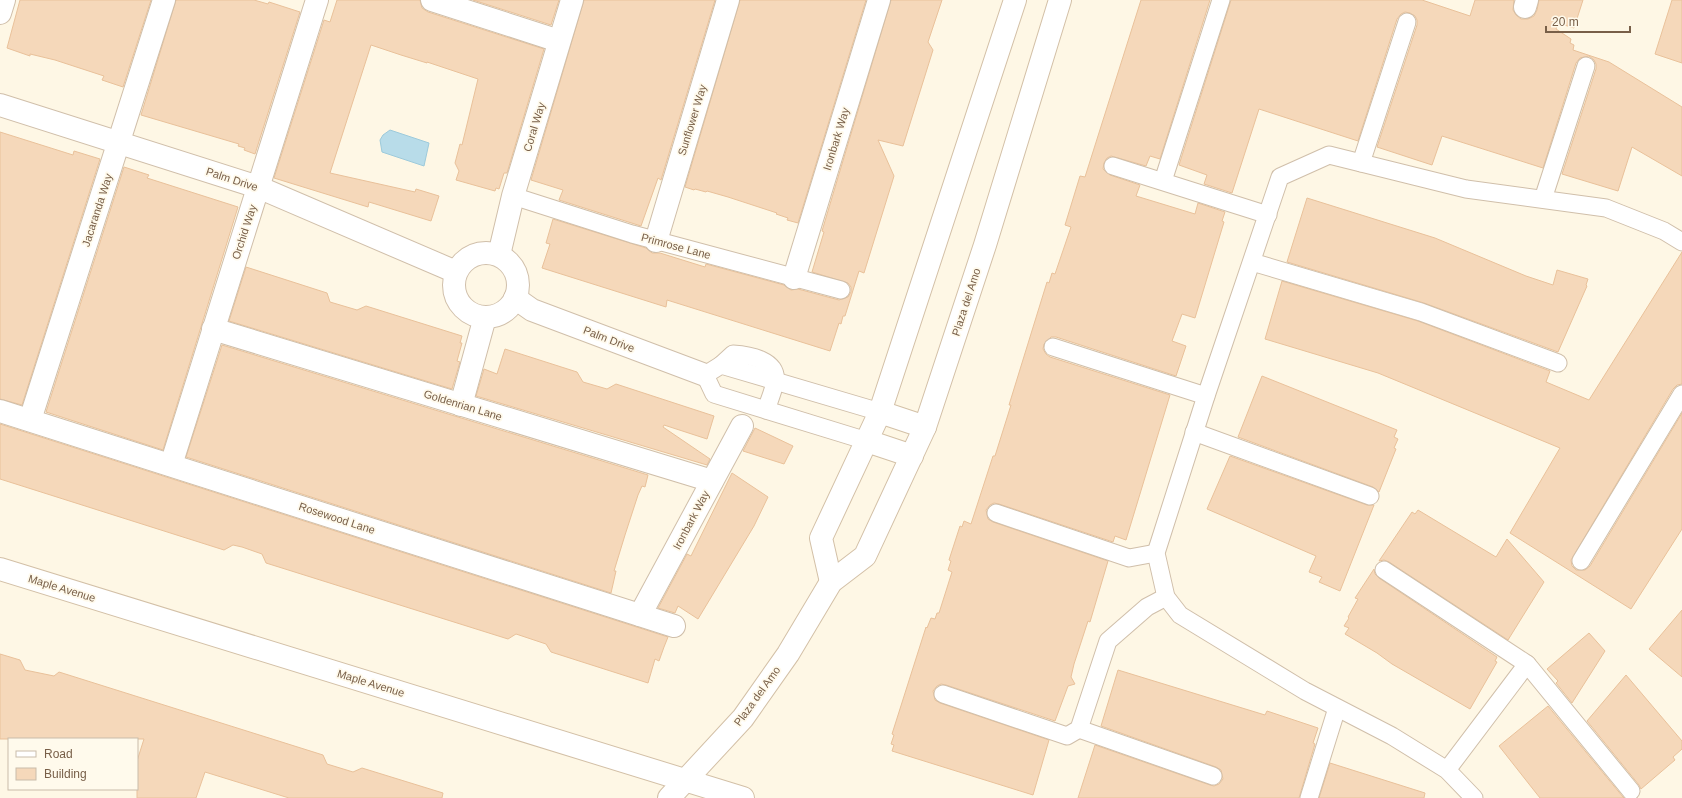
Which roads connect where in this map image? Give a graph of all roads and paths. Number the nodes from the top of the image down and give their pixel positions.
1 (4, 0) edge
2 (164, 0) edge
3 (317, 0) edge
4 (432, 0) edge
5 (572, 0) edge
6 (728, 0) edge
7 (879, 0) edge
8 (1015, 0) edge
9 (1060, 0) edge
10 (1221, 0) edge
11 (0, 13) edge
12 (1407, 22) dead end
13 (559, 41) junction
14 (1586, 66) dead end
15 (0, 104) edge
16 (119, 143) junction
17 (1361, 163) junction
18 (1113, 166) dead end
19 (1163, 181) junction
20 (258, 187) junction
21 (513, 196) junction
22 (1543, 199) junction
23 (1268, 215) junction
24 (656, 241) junction
25 (1682, 242) edge
26 (499, 255) junction
27 (1252, 262) junction
28 (456, 272) junction
29 (794, 278) junction
30 (841, 290) dead end
31 (515, 298) junction
32 (485, 317) junction
33 (213, 329) junction
34 (1053, 347) dead end
35 (1558, 364) dead end
36 (713, 370) junction
37 (775, 381) junction
38 (1682, 394) edge
39 (1206, 396) junction
40 (461, 405) junction
41 (766, 410) junction
42 (0, 411) edge
43 (880, 412) junction
44 (30, 420) junction
45 (742, 426) dead end
46 (924, 427) junction
47 (1194, 432) junction
48 (867, 441) junction
49 (912, 456) junction
50 (171, 465) junction
51 (712, 481) junction
52 (1370, 496) dead end
53 (996, 513) dead end
54 (1156, 553) junction
55 (1582, 561) dead end
56 (0, 569) edge
57 (1384, 570) dead end
58 (831, 582) junction
59 (1166, 597) junction
60 (640, 615) junction
61 (674, 626) dead end
62 (1527, 664) junction
63 (942, 694) dead end
64 (1337, 708) junction
65 (1079, 729) junction
66 (1447, 770) junction
67 (1213, 776) dead end
68 (687, 780) junction
69 (1630, 791) dead end
70 (669, 798) edge
71 (743, 798) edge
72 (1309, 798) edge
73 (1474, 798) edge

1 - 11 street
2 - 16 street, Jacaranda Way
3 - 20 street, Orchid Way
4 - 13 street
5 - 13 street, Coral Way
6 - 24 street, Sunflower Way
7 - 29 street, Ironbark Way
8 - 43 street
9 - 46 street, Plaza del Amo
10 - 19 lane
12 - 17 lane
13 - 21 street, Coral Way
14 - 22 lane
15 - 16 street, Palm Drive
16 - 20 street, Palm Drive
16 - 44 street, Jacaranda Way
17 - 22 lane
17 - 23 lane
18 - 19 lane
19 - 23 lane
20 - 28 street, Palm Drive
20 - 33 street, Orchid Way
21 - 24 lane, Primrose Lane
21 - 26 street, Coral Way
22 - 25 lane
23 - 27 lane
24 - 29 lane, Primrose Lane
26 - 28 street
26 - 31 street
27 - 35 lane
27 - 39 lane
28 - 32 street
29 - 30 lane, Primrose Lane
31 - 32 street
31 - 36 street, Palm Drive
32 - 40 street
33 - 40 street, Goldenrian Lane
33 - 50 street, Orchid Way
34 - 39 lane
36 - 37 lane, Palm Drive
36 - 41 lane
37 - 41 lane
37 - 43 lane, Palm Drive
38 - 55 lane
39 - 47 lane
40 - 51 street, Goldenrian Lane
41 - 48 lane
42 - 44 street, Rosewood Lane
43 - 46 street
43 - 48 street
44 - 50 street, Rosewood Lane
45 - 51 street, Ironbark Way
46 - 49 street, Plaza del Amo
47 - 52 lane
47 - 54 lane
48 - 49 street
48 - 58 street
49 - 58 street, Plaza del Amo
50 - 60 street, Rosewood Lane
51 - 60 street, Ironbark Way
53 - 54 lane
54 - 59 lane
56 - 68 street, Maple Avenue
57 - 62 lane
58 - 68 street, Plaza del Amo
59 - 64 lane
59 - 65 lane
60 - 61 street, Rosewood Lane
62 - 66 lane
62 - 69 lane
63 - 65 lane
64 - 66 lane
64 - 72 lane
65 - 67 lane
66 - 73 lane
68 - 70 street, Plaza del Amo
68 - 71 street, Maple Avenue

